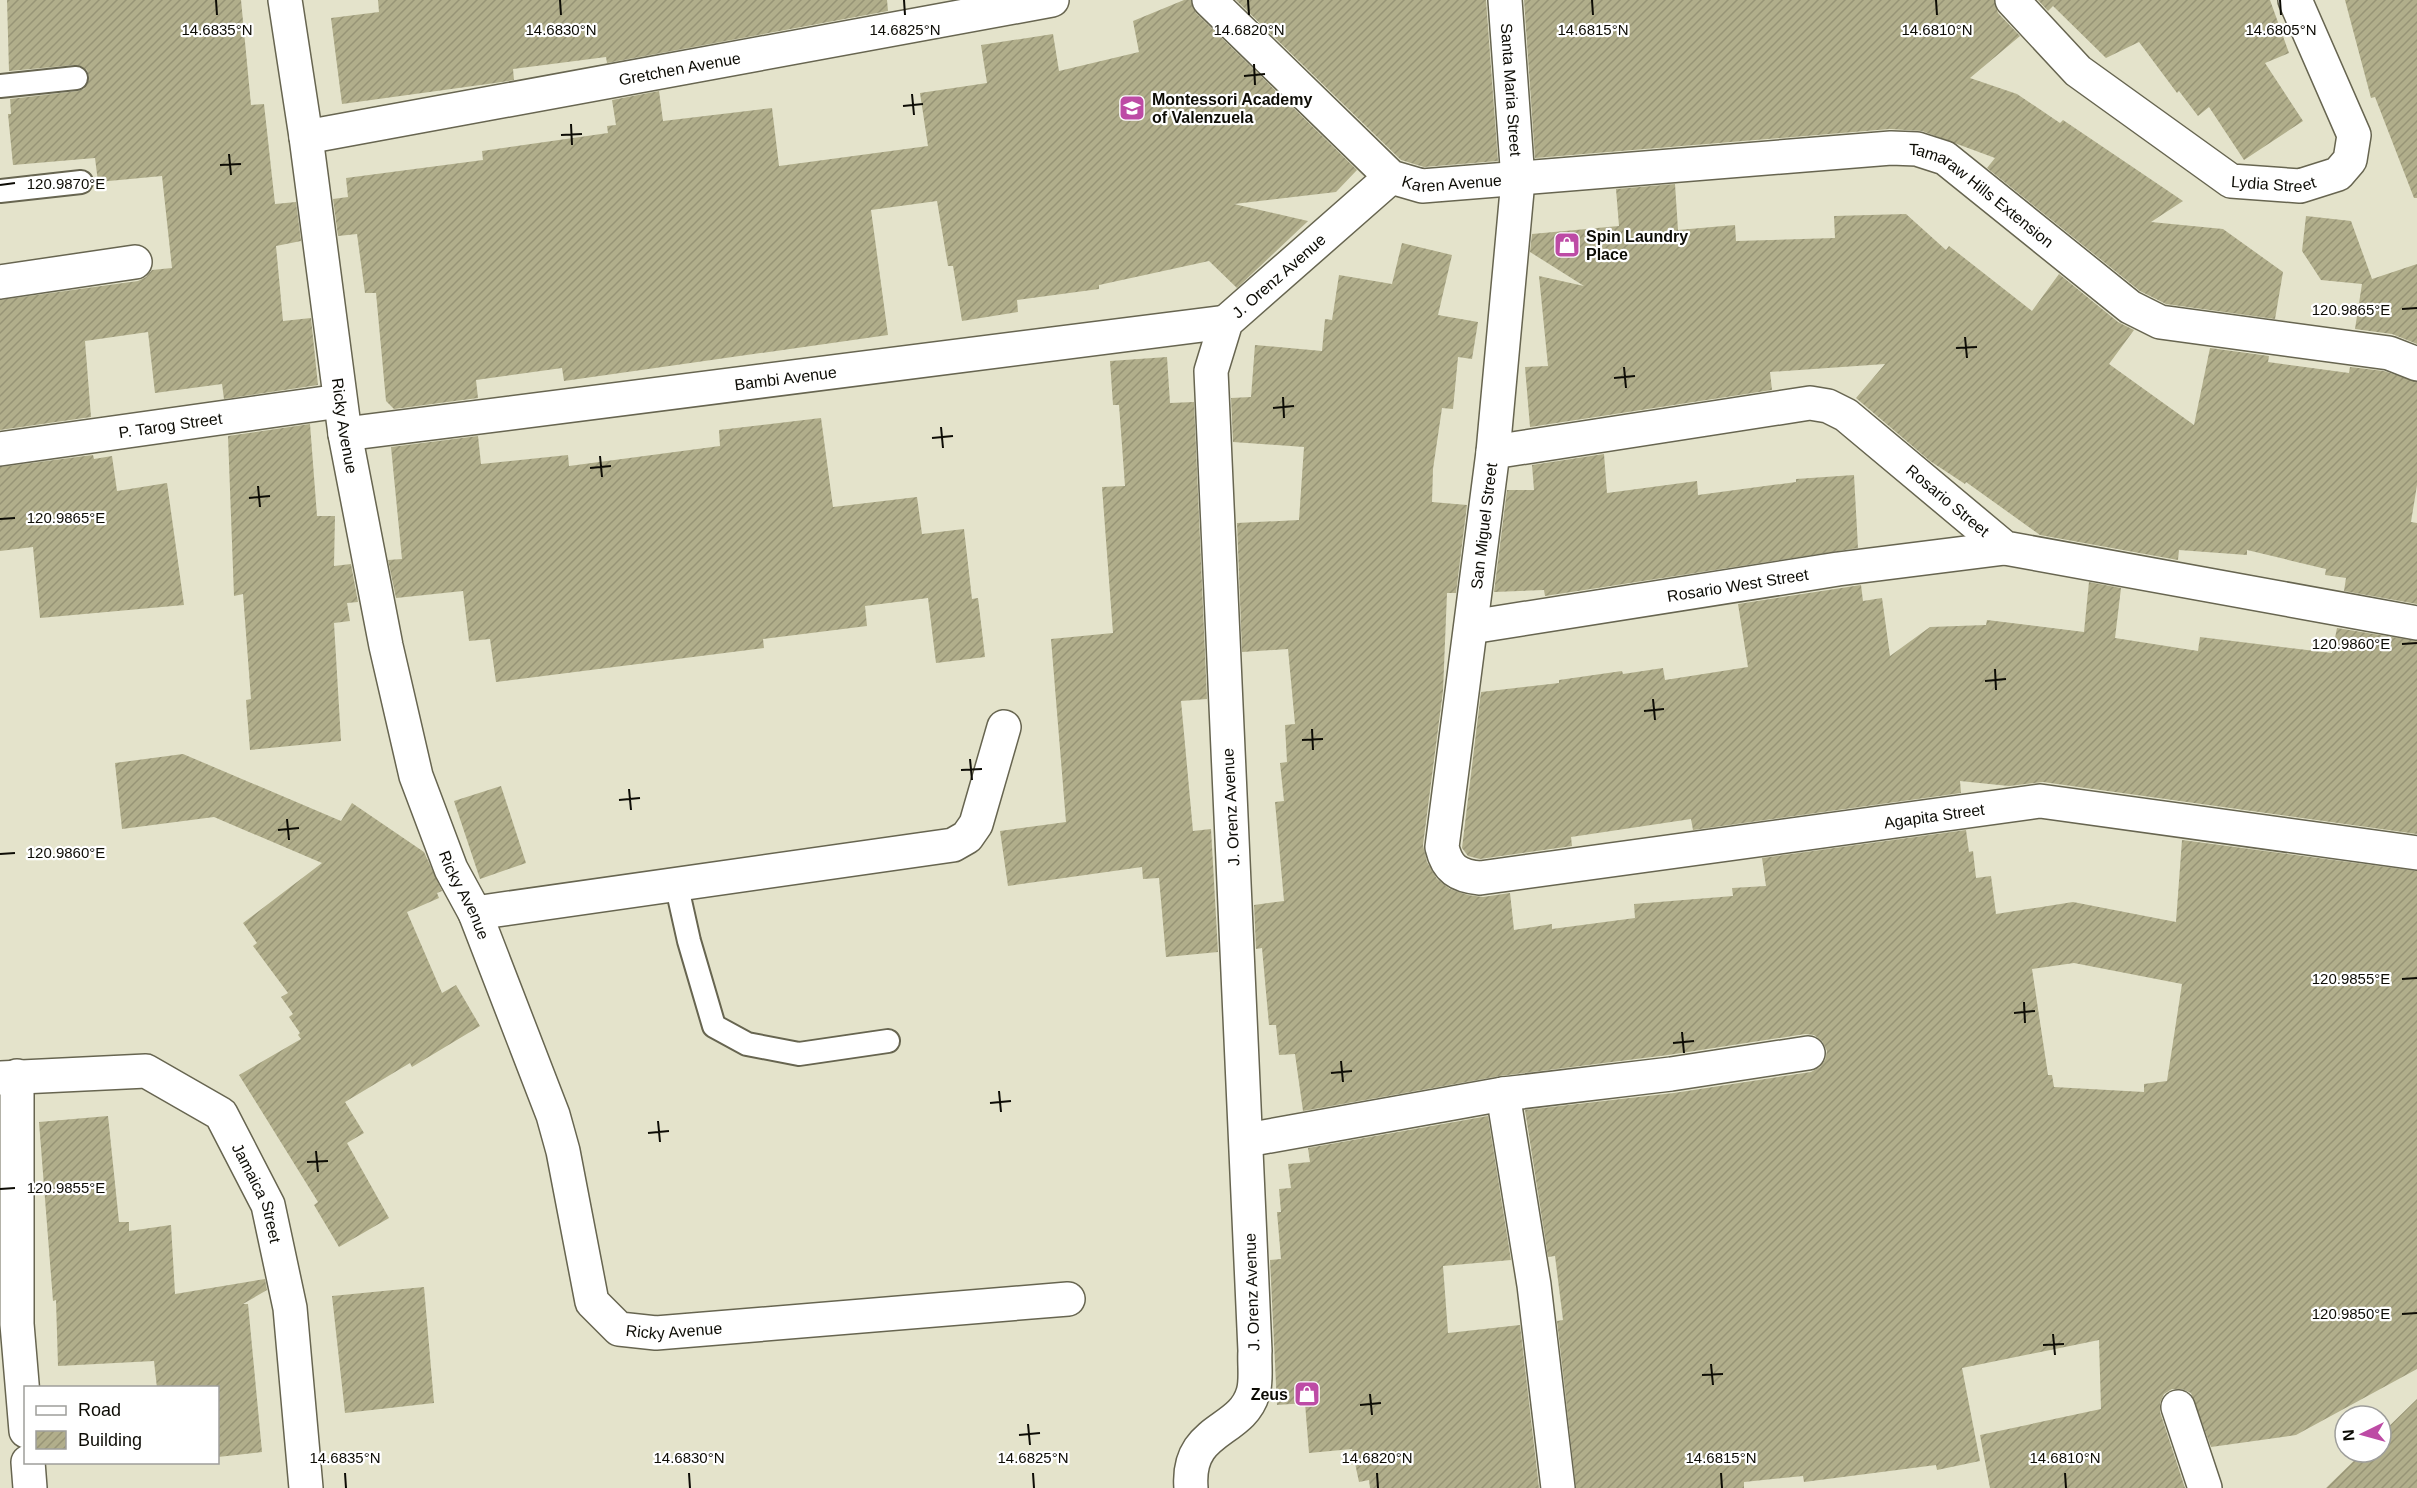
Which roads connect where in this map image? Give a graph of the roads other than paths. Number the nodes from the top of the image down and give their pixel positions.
1 (285, 0) edge
2 (1052, 0) edge
3 (1209, 0) edge
4 (1505, 0) edge
5 (2012, 0) edge
6 (2295, 0) edge
7 (76, 78) dead end
8 (0, 86) edge
9 (306, 137) junction
10 (1391, 177) junction
11 (1518, 180) junction
12 (81, 182) dead end
13 (0, 191) edge
14 (135, 262) dead end
15 (0, 282) edge
16 (1226, 322) junction
17 (2417, 364) edge
18 (340, 401) junction
19 (345, 434) junction
20 (0, 449) edge
21 (1493, 452) junction
22 (2005, 548) junction
23 (2417, 623) edge
24 (1471, 627) junction
25 (1004, 727) dead end
26 (2417, 853) edge
27 (1451, 869) joint
28 (676, 883) junction
29 (475, 913) junction
30 (888, 1041) dead end
31 (1808, 1053) dead end
32 (9, 1077) edge
33 (1503, 1094) junction
34 (1247, 1140) junction
35 (1068, 1299) dead end
36 (9, 1325) edge
37 (2178, 1407) dead end
38 (24, 1419) edge
39 (28, 1464) edge
40 (30, 1488) edge
41 (306, 1488) edge
42 (1191, 1488) edge
43 (1558, 1488) edge
44 (2205, 1488) edge

1 - 9 street, Ricky Avenue
2 - 9 street, Gretchen Avenue
3 - 10 street, Karen Avenue
4 - 11 street, Santa Maria Street
5 - 6 street, Lydia Street
7 - 8 lane
9 - 18 street, Ricky Avenue
10 - 11 street, Karen Avenue
10 - 16 street, J. Orenz Avenue
11 - 17 street, Tamaraw Hills Extension
11 - 21 street, San Miguel Street
12 - 13 lane
14 - 15 street
16 - 19 street, Bambi Avenue
16 - 34 street, J. Orenz Avenue
18 - 19 street, Ricky Avenue
18 - 20 street, P. Tarog Street
19 - 29 street, Ricky Avenue
21 - 22 street, Rosario Street
21 - 24 street, San Miguel Street
22 - 23 street, Rosario Street
22 - 24 street, Rosario West Street
24 - 27 street, San Miguel Street
25 - 28 street
26 - 27 street, Agapita Street
28 - 29 street
28 - 30 lane
29 - 35 street, Ricky Avenue
31 - 33 street
32 - 36 street, Jamaica Street
32 - 41 street, Jamaica Street
33 - 34 street
33 - 43 street
34 - 42 street, J. Orenz Avenue
36 - 38 street, Jamaica Street
37 - 44 street
39 - 40 street

